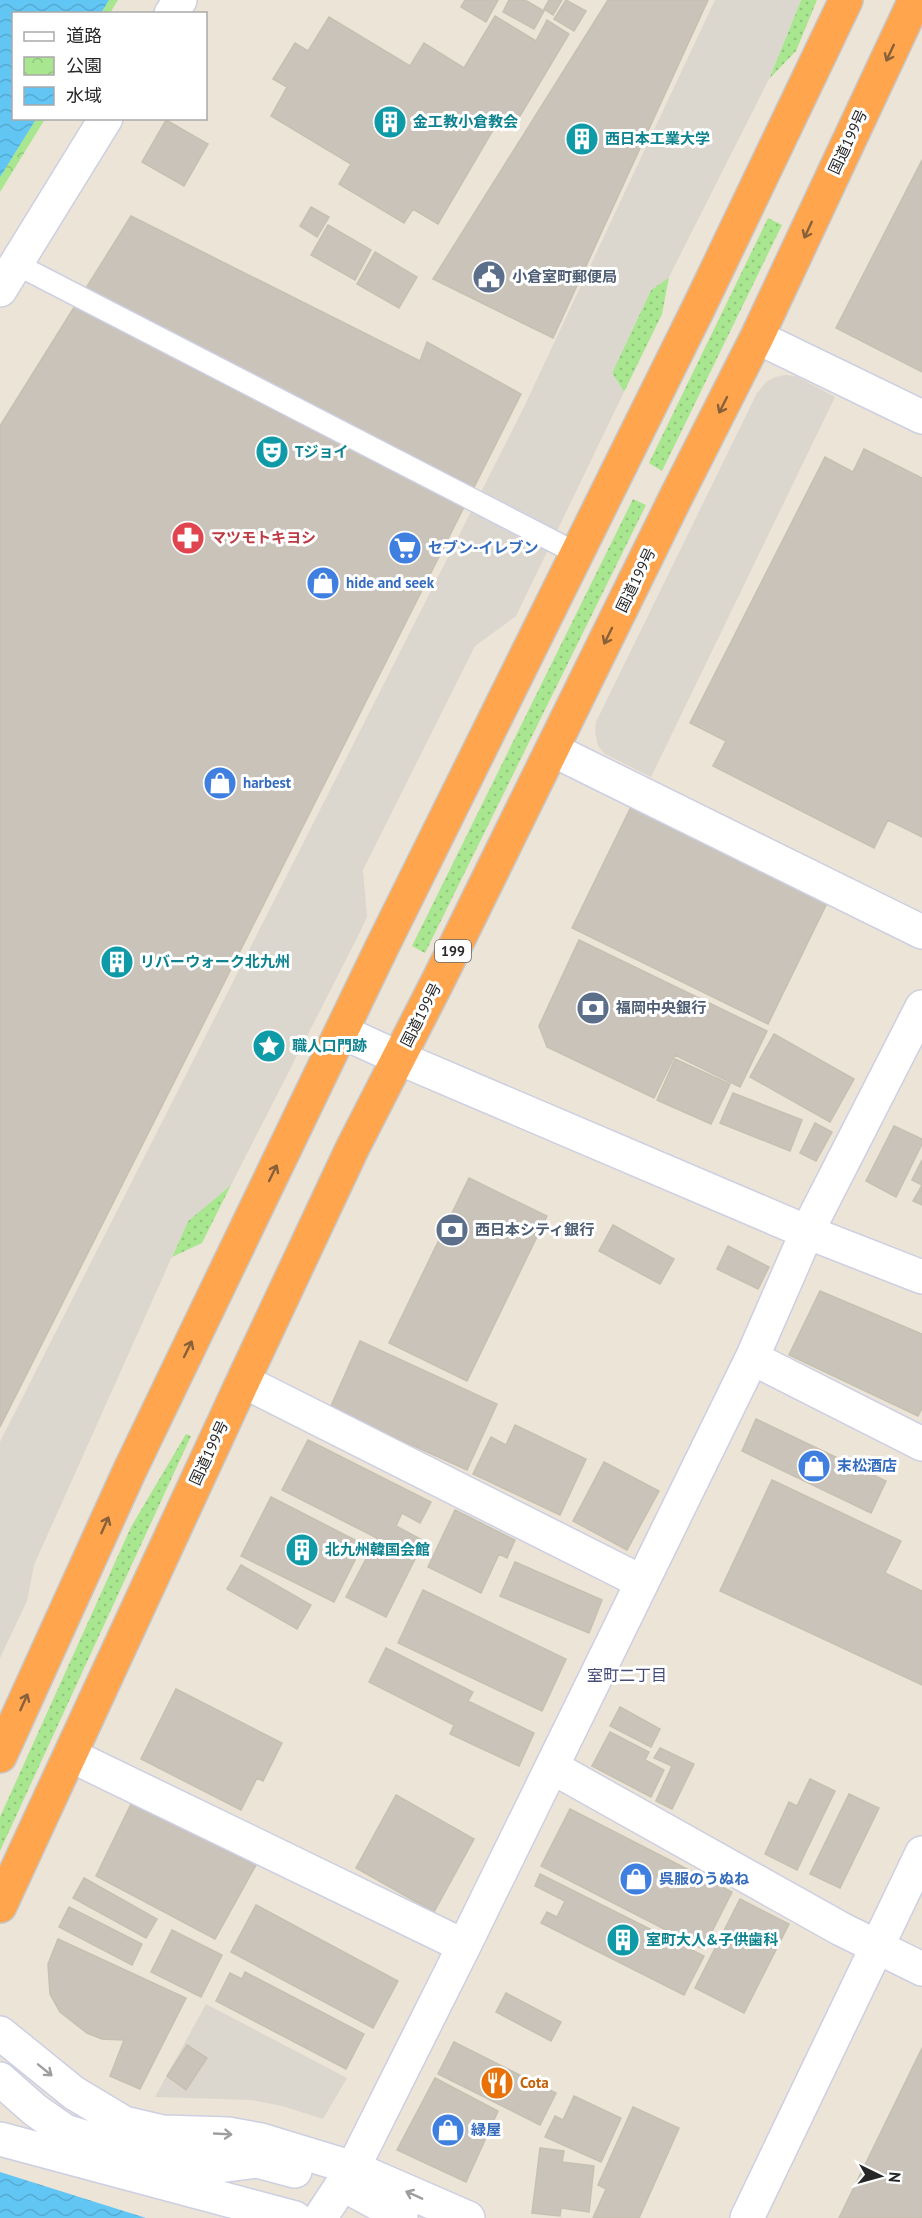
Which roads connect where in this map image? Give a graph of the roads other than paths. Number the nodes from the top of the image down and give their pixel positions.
1 (846, 0) edge
2 (915, 0) edge
3 (105, 120) edge
4 (8, 277) edge
5 (757, 337) junction
6 (922, 417) edge
7 (578, 554) junction
8 (553, 750) junction
9 (922, 932) edge
10 (922, 1007) edge
11 (342, 1032) junction
12 (399, 1058) junction
13 (807, 1232) junction
14 (922, 1278) edge
15 (752, 1358) junction
16 (243, 1381) junction
17 (922, 1444) edge
18 (642, 1582) junction
19 (70, 1755) junction
20 (0, 1756) edge
21 (552, 1767) junction
22 (922, 1854) edge
23 (0, 1906) edge
24 (464, 1946) junction
25 (878, 1948) junction
26 (922, 1969) edge
27 (0, 2032) edge
28 (0, 2079) edge
29 (0, 2139) edge
30 (349, 2176) junction
31 (313, 2216) edge
32 (400, 2216) dead end
33 (468, 2218) edge
34 (747, 2218) edge

1 - 7 highway
2 -> 5 highway, 国道199号 / 199
3 - 4 street
4 - 7 lane
5 - 6 street
5 -> 8 highway, 国道199号 / 199
7 - 11 highway
8 - 9 street
8 - 12 highway, 国道199号 / 199
10 - 13 street
11 - 12 street
20 -> 11 highway
12 - 13 street
12 - 16 highway, 国道199号 / 199
13 - 14 street
13 - 15 street
15 - 17 street
15 - 18 street
16 - 18 street
16 - 19 highway, 国道199号 / 199
18 - 21 street
19 - 23 highway, 国道199号 / 199
19 - 24 street
21 - 24 street
21 - 25 street
22 - 25 street
24 - 30 street
25 - 26 street
25 - 34 street
27 -> 30 street
28 - 30 street
29 - 31 street
30 - 31 street
30 - 32 street
33 -> 30 street

